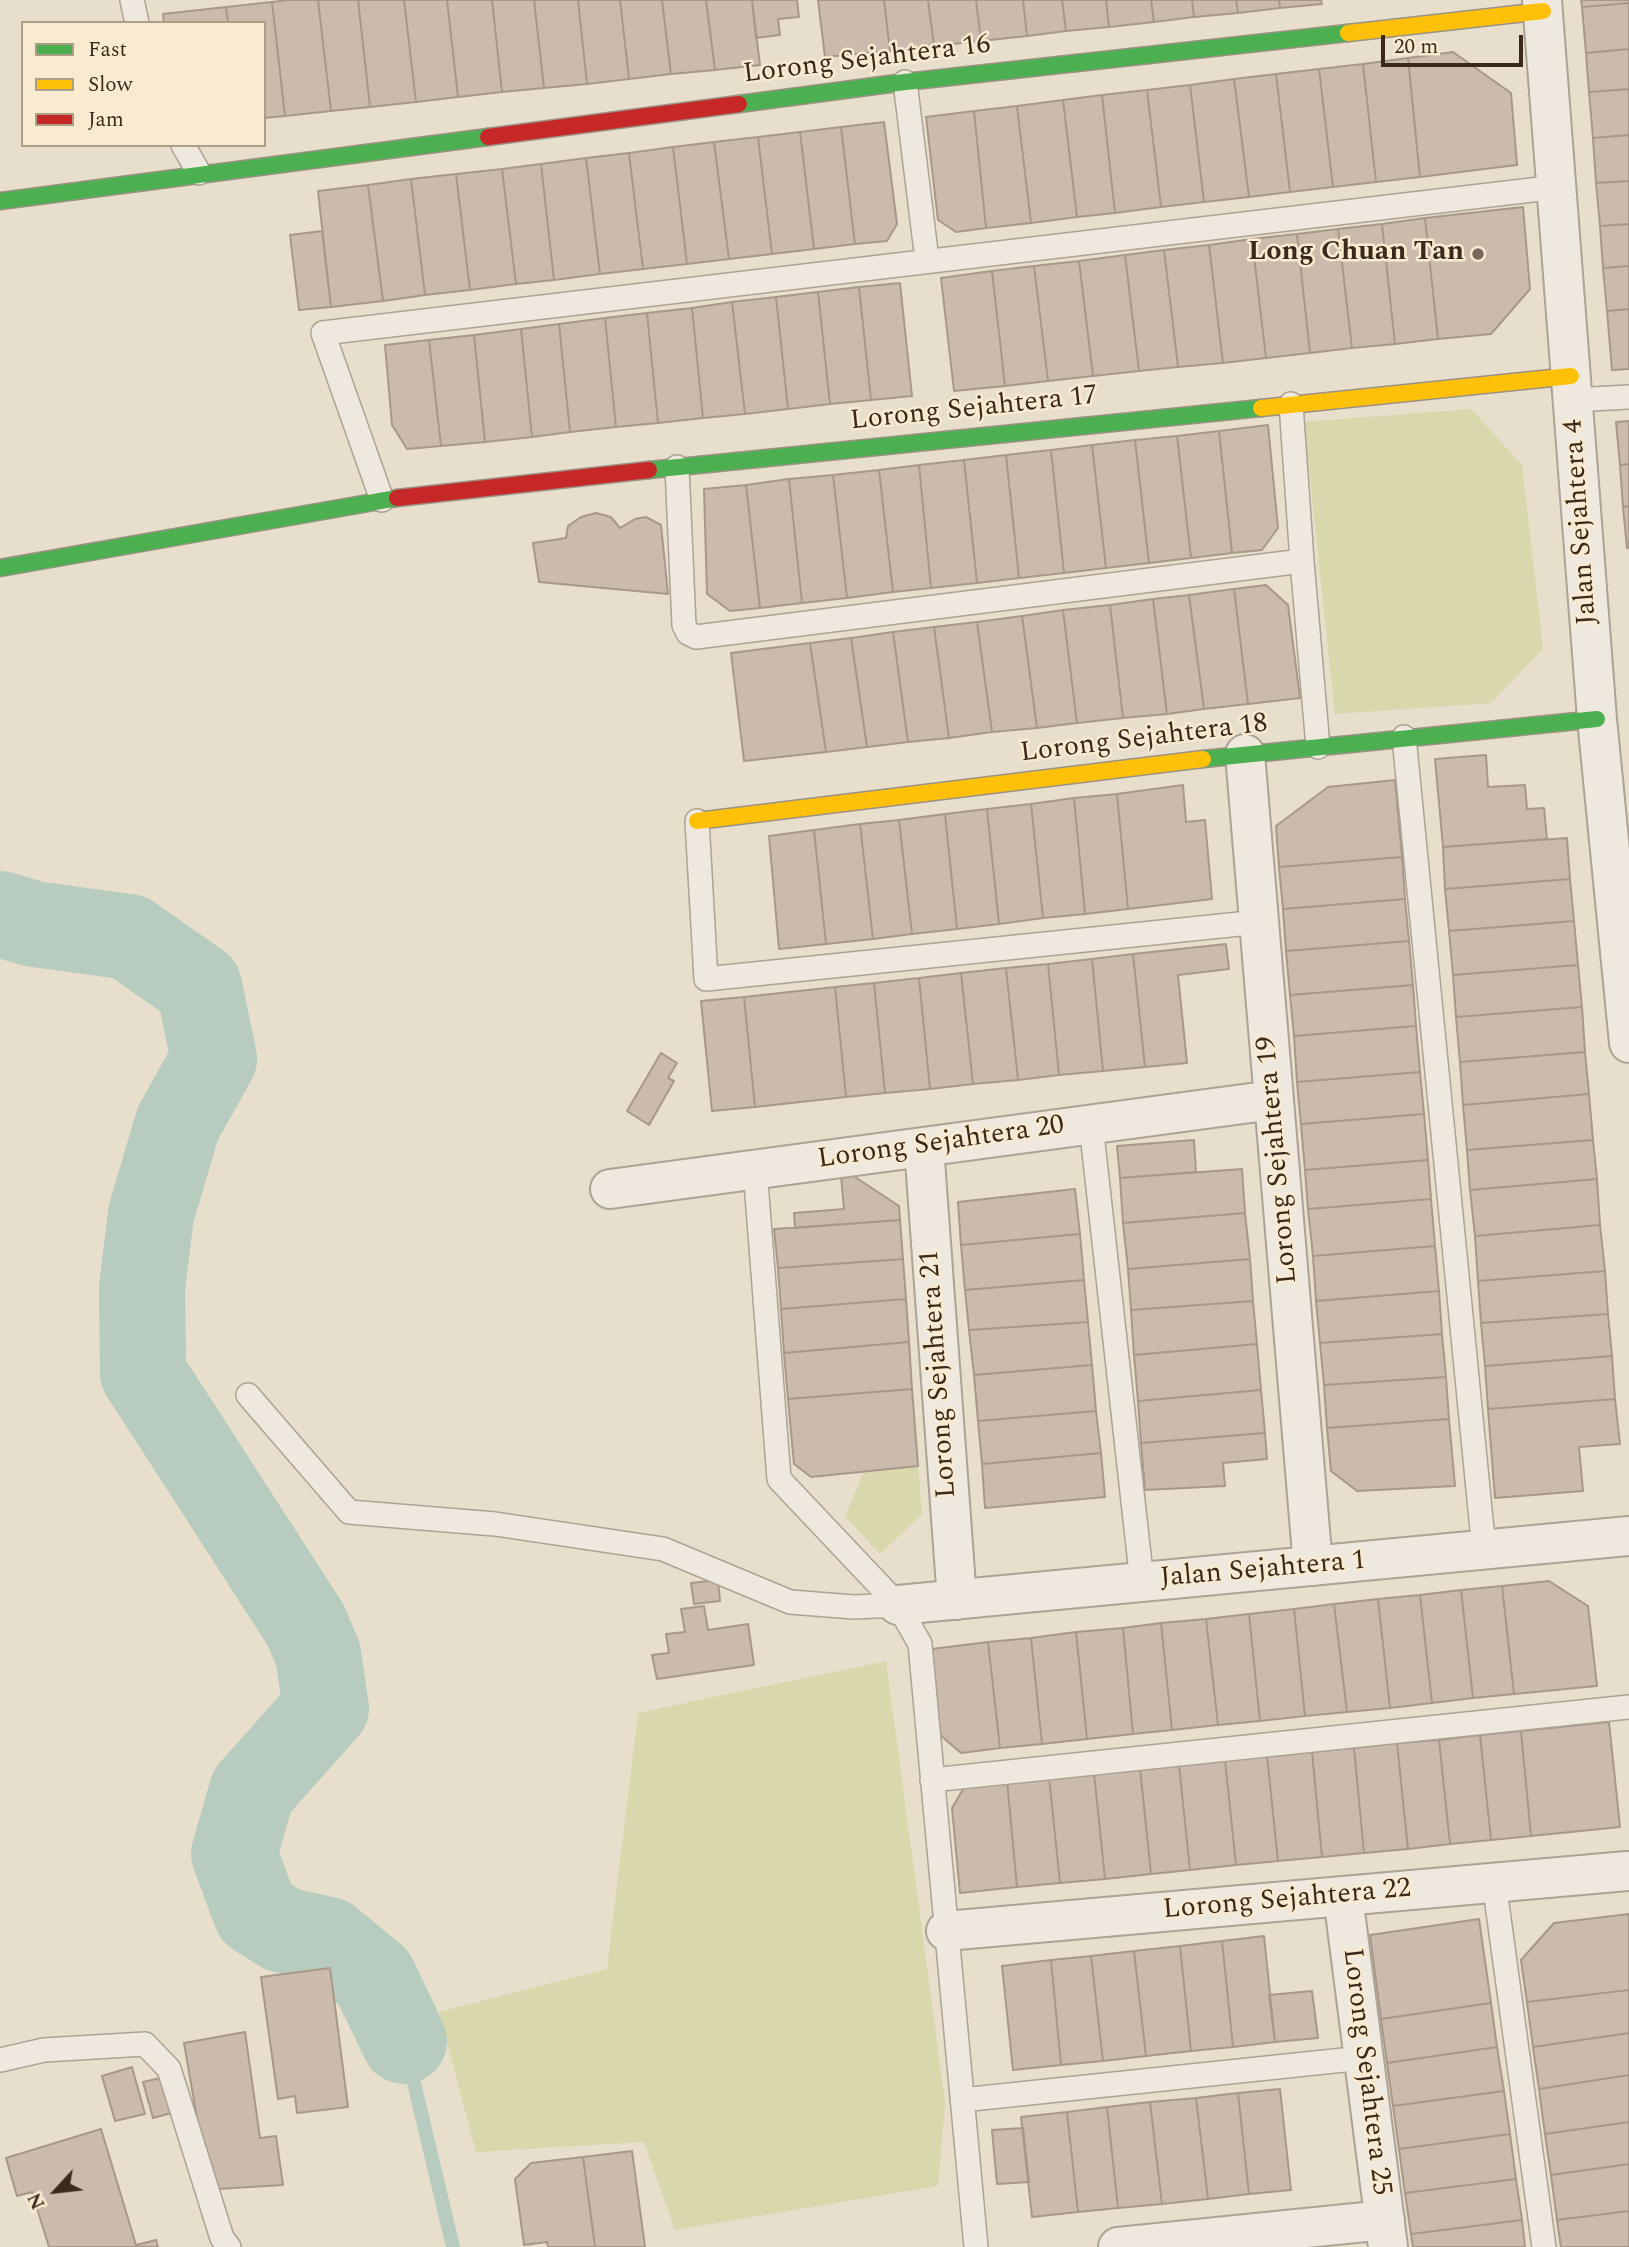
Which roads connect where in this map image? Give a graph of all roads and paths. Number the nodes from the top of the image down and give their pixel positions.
1 (132, 0) edge
2 (1543, 5) edge
3 (137, 21) edge
4 (905, 82) junction
5 (184, 147) edge
6 (199, 173) junction
7 (1557, 187) junction
8 (0, 201) edge
9 (927, 260) junction
10 (1572, 388) junction
11 (1629, 397) edge
12 (1291, 404) junction
13 (677, 467) junction
14 (382, 500) junction
15 (1301, 562) junction
16 (0, 568) edge
17 (1597, 719) junction
18 (1404, 737) junction
19 (1318, 747) junction
20 (1245, 754) junction
21 (697, 821) joint
22 (1259, 922) junction
23 (1629, 1043) edge
24 (1273, 1100) junction
25 (1091, 1125) junction
26 (924, 1147) junction
27 (755, 1169) junction
28 (610, 1189) dead end
29 (248, 1395) dead end
30 (1629, 1536) edge
31 (1484, 1550) junction
32 (1312, 1566) junction
33 (1142, 1582) junction
34 (957, 1600) junction
35 (898, 1605) junction
36 (1629, 1707) edge
37 (932, 1780) junction
38 (1627, 1871) dead end
39 (1494, 1882) junction
40 (1343, 1896) junction
41 (946, 1931) junction
42 (1363, 2058) junction
43 (0, 2060) edge
44 (962, 2100) junction
45 (1387, 2234) edge
46 (1218, 2242) edge
47 (229, 2247) edge
48 (976, 2247) edge
49 (1118, 2247) edge
50 (1544, 2247) edge

1 - 3 lane
2 - 4 street, Lorong Sejahtera 16
2 - 7 street, Jalan Sejahtera 4
4 - 6 street, Lorong Sejahtera 16
4 - 9 lane
5 - 6 lane
6 - 8 street, Lorong Sejahtera 16
7 - 9 lane
7 - 10 street, Jalan Sejahtera 4
9 - 14 lane
10 - 11 lane
10 - 12 street, Lorong Sejahtera 17
10 - 17 street, Jalan Sejahtera 4
12 - 13 street, Lorong Sejahtera 17
12 - 15 lane
13 - 14 street, Lorong Sejahtera 17
13 - 15 lane
14 - 16 street, Lorong Sejahtera 17
15 - 19 lane
17 - 18 street, Lorong Sejahtera 18
17 - 23 street, Jalan Sejahtera 4
18 - 19 street, Lorong Sejahtera 18
18 - 31 lane
19 - 20 street, Lorong Sejahtera 18
20 - 21 street, Lorong Sejahtera 18
20 - 22 street, Lorong Sejahtera 19
21 - 22 lane
22 - 24 street, Lorong Sejahtera 19
24 - 25 street, Lorong Sejahtera 20
24 - 32 street, Lorong Sejahtera 19
25 - 26 street, Lorong Sejahtera 20
25 - 33 lane
26 - 27 street, Lorong Sejahtera 20
26 - 34 street, Lorong Sejahtera 21
27 - 28 street, Lorong Sejahtera 20
27 - 35 lane
29 - 35 lane
30 - 31 street, Jalan Sejahtera 1
31 - 32 street, Jalan Sejahtera 1
32 - 33 street, Jalan Sejahtera 1
33 - 34 street, Jalan Sejahtera 1
34 - 35 street, Jalan Sejahtera 1
35 - 37 lane
36 - 37 lane
37 - 41 lane
38 - 39 street, Lorong Sejahtera 22
39 - 40 street, Lorong Sejahtera 22
39 - 50 lane
40 - 41 street, Lorong Sejahtera 22
40 - 42 street, Lorong Sejahtera 25
41 - 44 lane
42 - 44 lane
42 - 45 street, Lorong Sejahtera 25
43 - 47 lane
44 - 48 lane
45 - 46 street
46 - 49 street

